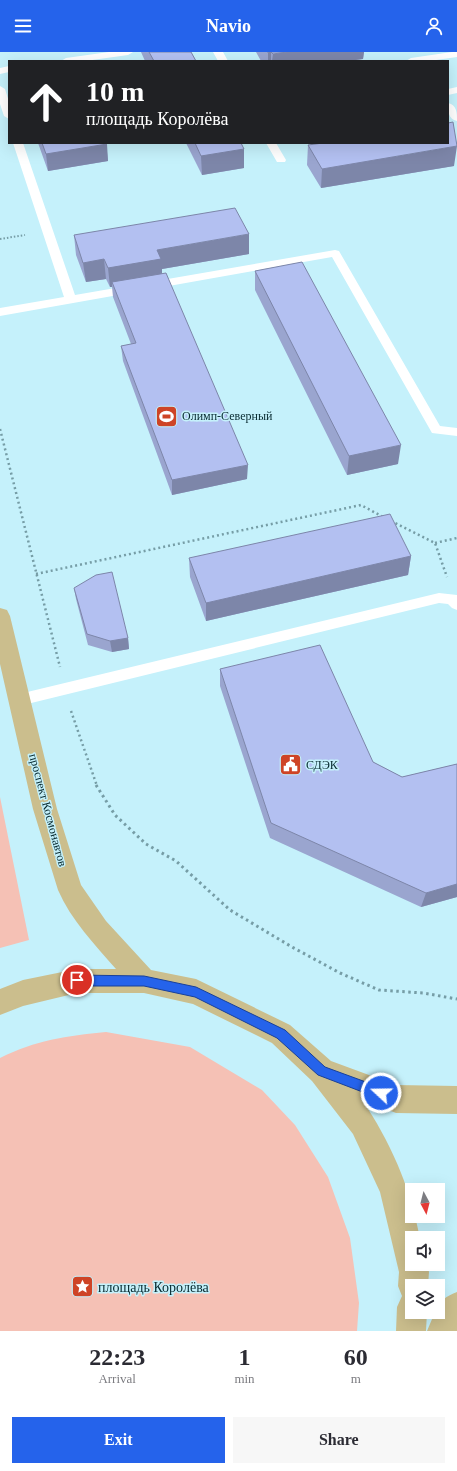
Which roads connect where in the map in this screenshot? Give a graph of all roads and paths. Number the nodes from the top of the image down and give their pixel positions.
1 (128, 52) edge
2 (457, 54) edge
3 (73, 60) edge
4 (418, 60) edge
5 (0, 89) edge
6 (449, 107) edge
7 (8, 113) edge
8 (457, 118) edge
9 (18, 144) edge
10 (272, 144) edge
11 (281, 160) dead end
12 (71, 300) junction
13 (0, 312) edge
14 (0, 429) edge
15 (457, 432) edge
16 (457, 538) edge
17 (435, 543) junction
18 (36, 574) junction
19 (454, 601) edge
20 (0, 616) edge
21 (65, 688) junction
22 (18, 700) junction
23 (144, 981) junction
24 (457, 999) edge
25 (0, 1002) edge
26 (322, 1071) junction
27 (457, 1100) edge
28 (414, 1279) edge
29 (457, 1307) edge
30 (412, 1319) edge
31 (411, 1331) edge
32 (442, 1331) edge

1 - 3 lane
2 - 4 lane
5 - 7 lane
6 - 8 lane
9 - 12 lane
10 - 11 lane
12 - 13 lane
12 - 15 lane
14 - 18 path
16 - 17 path
17 - 18 path
17 - 19 path
18 - 21 path
19 - 21 lane
20 - 22 main road, проспект Космонавтов
21 - 22 lane
21 - 24 path
22 - 23 main road, проспект Космонавтов
23 - 25 main road
23 - 26 main road
26 - 27 main road
26 - 28 main road
29 - 32 main road
30 - 31 main road

